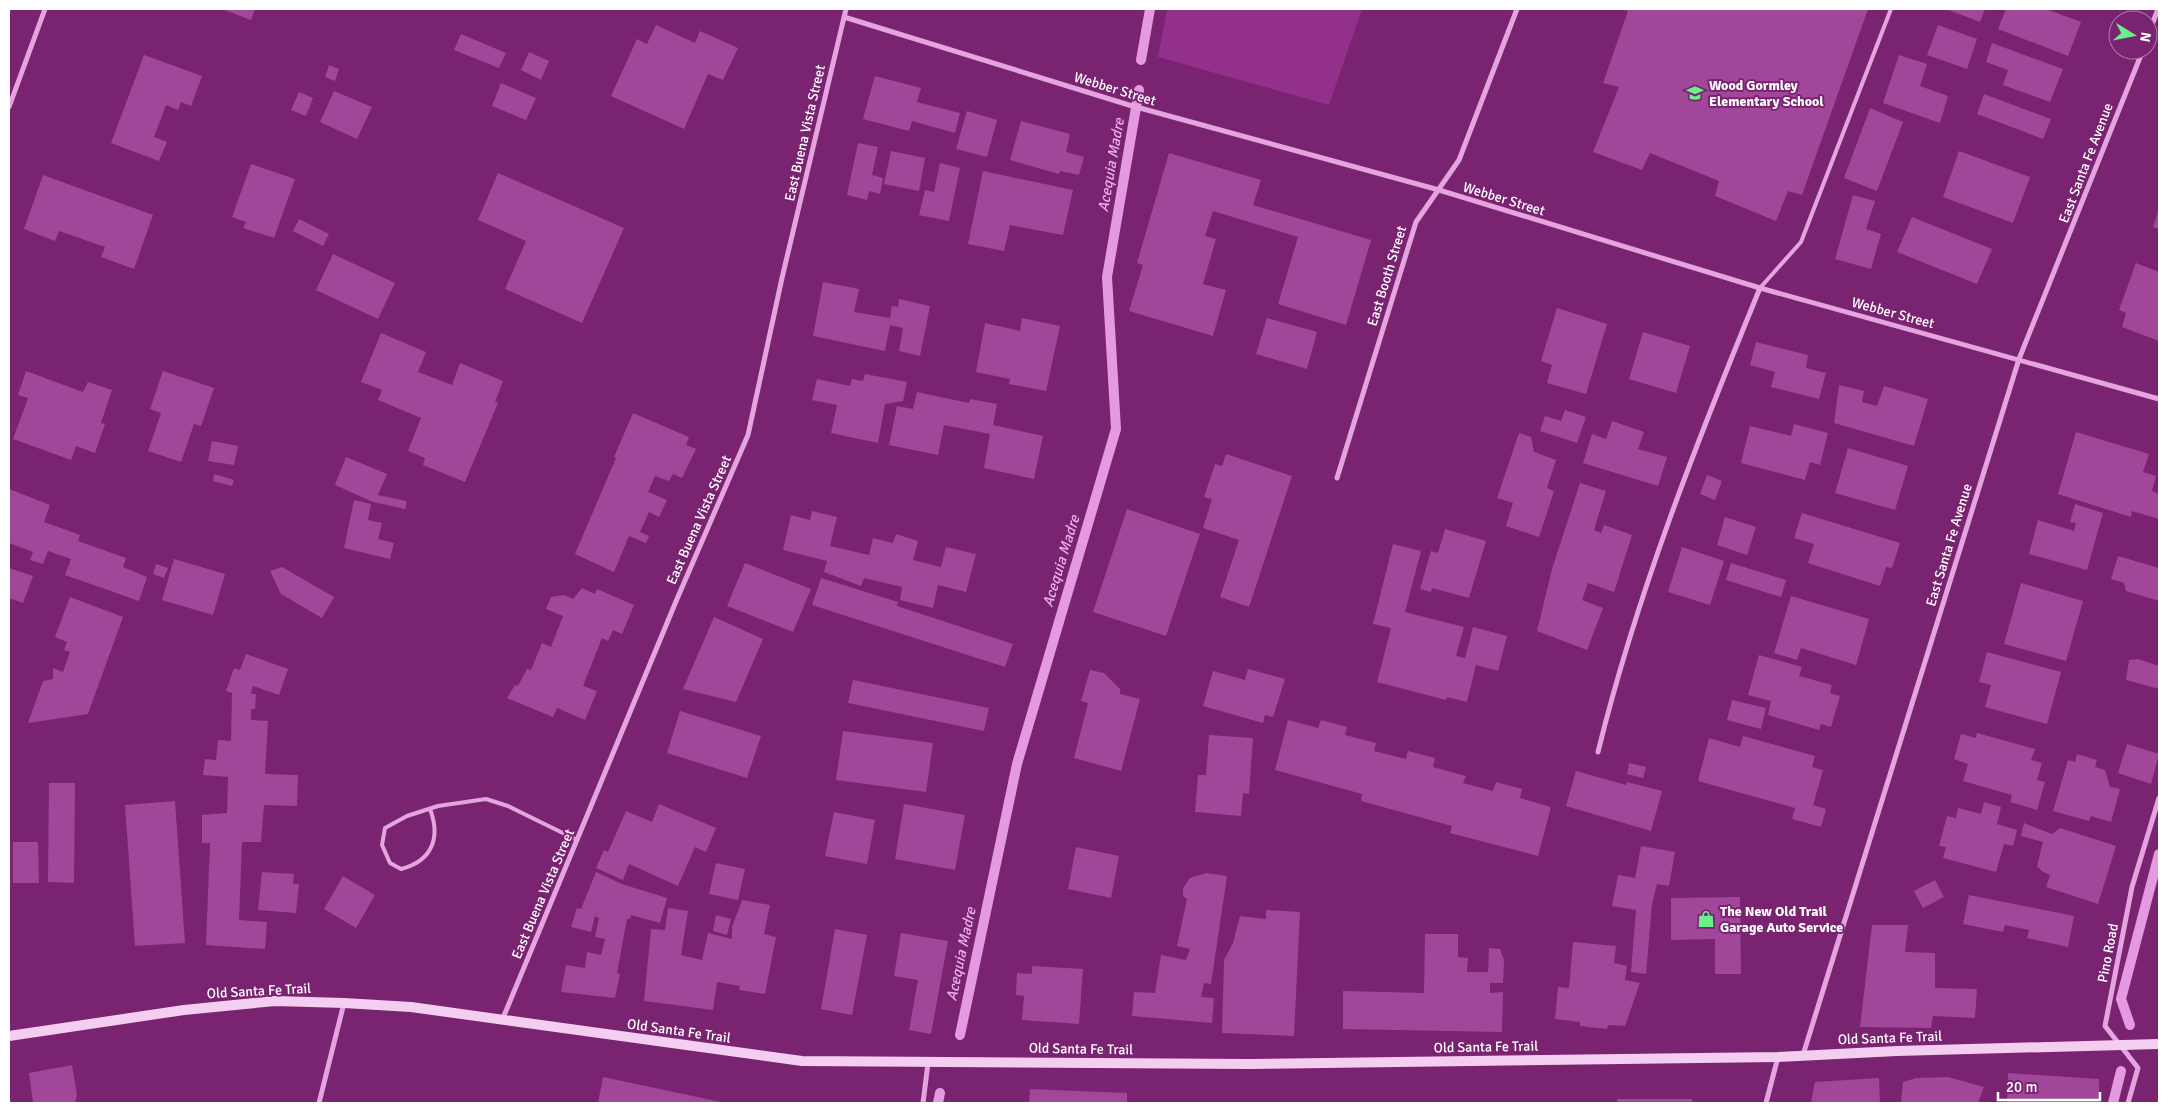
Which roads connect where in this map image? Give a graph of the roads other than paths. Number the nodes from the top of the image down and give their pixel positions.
1 (45, 9) edge
2 (846, 9) edge
3 (1517, 9) edge
4 (1891, 9) edge
5 (844, 16) junction
6 (2138, 60) edge
7 (9, 107) edge
8 (1439, 190) junction
9 (1760, 288) junction
10 (2019, 359) junction
11 (2159, 399) edge
12 (1337, 478) dead end
13 (1598, 752) dead end
14 (2159, 798) edge
15 (430, 809) junction
16 (577, 840) junction
17 (344, 1002) junction
18 (503, 1018) junction
19 (9, 1036) edge
20 (2118, 1044) junction
21 (2159, 1044) edge
22 (1803, 1055) junction
23 (1778, 1057) junction
24 (928, 1063) junction
25 (319, 1103) edge
26 (923, 1103) edge
27 (1766, 1103) edge
28 (2128, 1103) edge

1 - 7 street
2 - 5 street, East Buena Vista Street
3 - 8 street, East Booth Street
4 - 9 lane
5 - 8 street, Webber Street
5 - 16 street, East Buena Vista Street
6 - 10 street, East Santa Fe Avenue
8 - 9 street, Webber Street
8 - 12 street, East Booth Street
9 - 10 street, Webber Street
9 - 13 street
10 - 11 street, Webber Street
10 - 22 street, East Santa Fe Avenue
14 - 20 street, Pino Road
15 - 15 lane
15 - 16 lane
16 - 18 street, East Buena Vista Street
17 - 18 main road, Old Santa Fe Trail
17 - 19 main road, Old Santa Fe Trail
17 - 25 street
18 - 24 main road, Old Santa Fe Trail
20 - 21 main road, Old Santa Fe Trail
20 - 22 main road, Old Santa Fe Trail
20 - 28 street, Pino Road
22 - 23 main road, Old Santa Fe Trail
23 - 24 main road, Old Santa Fe Trail
23 - 27 street
24 - 26 street

